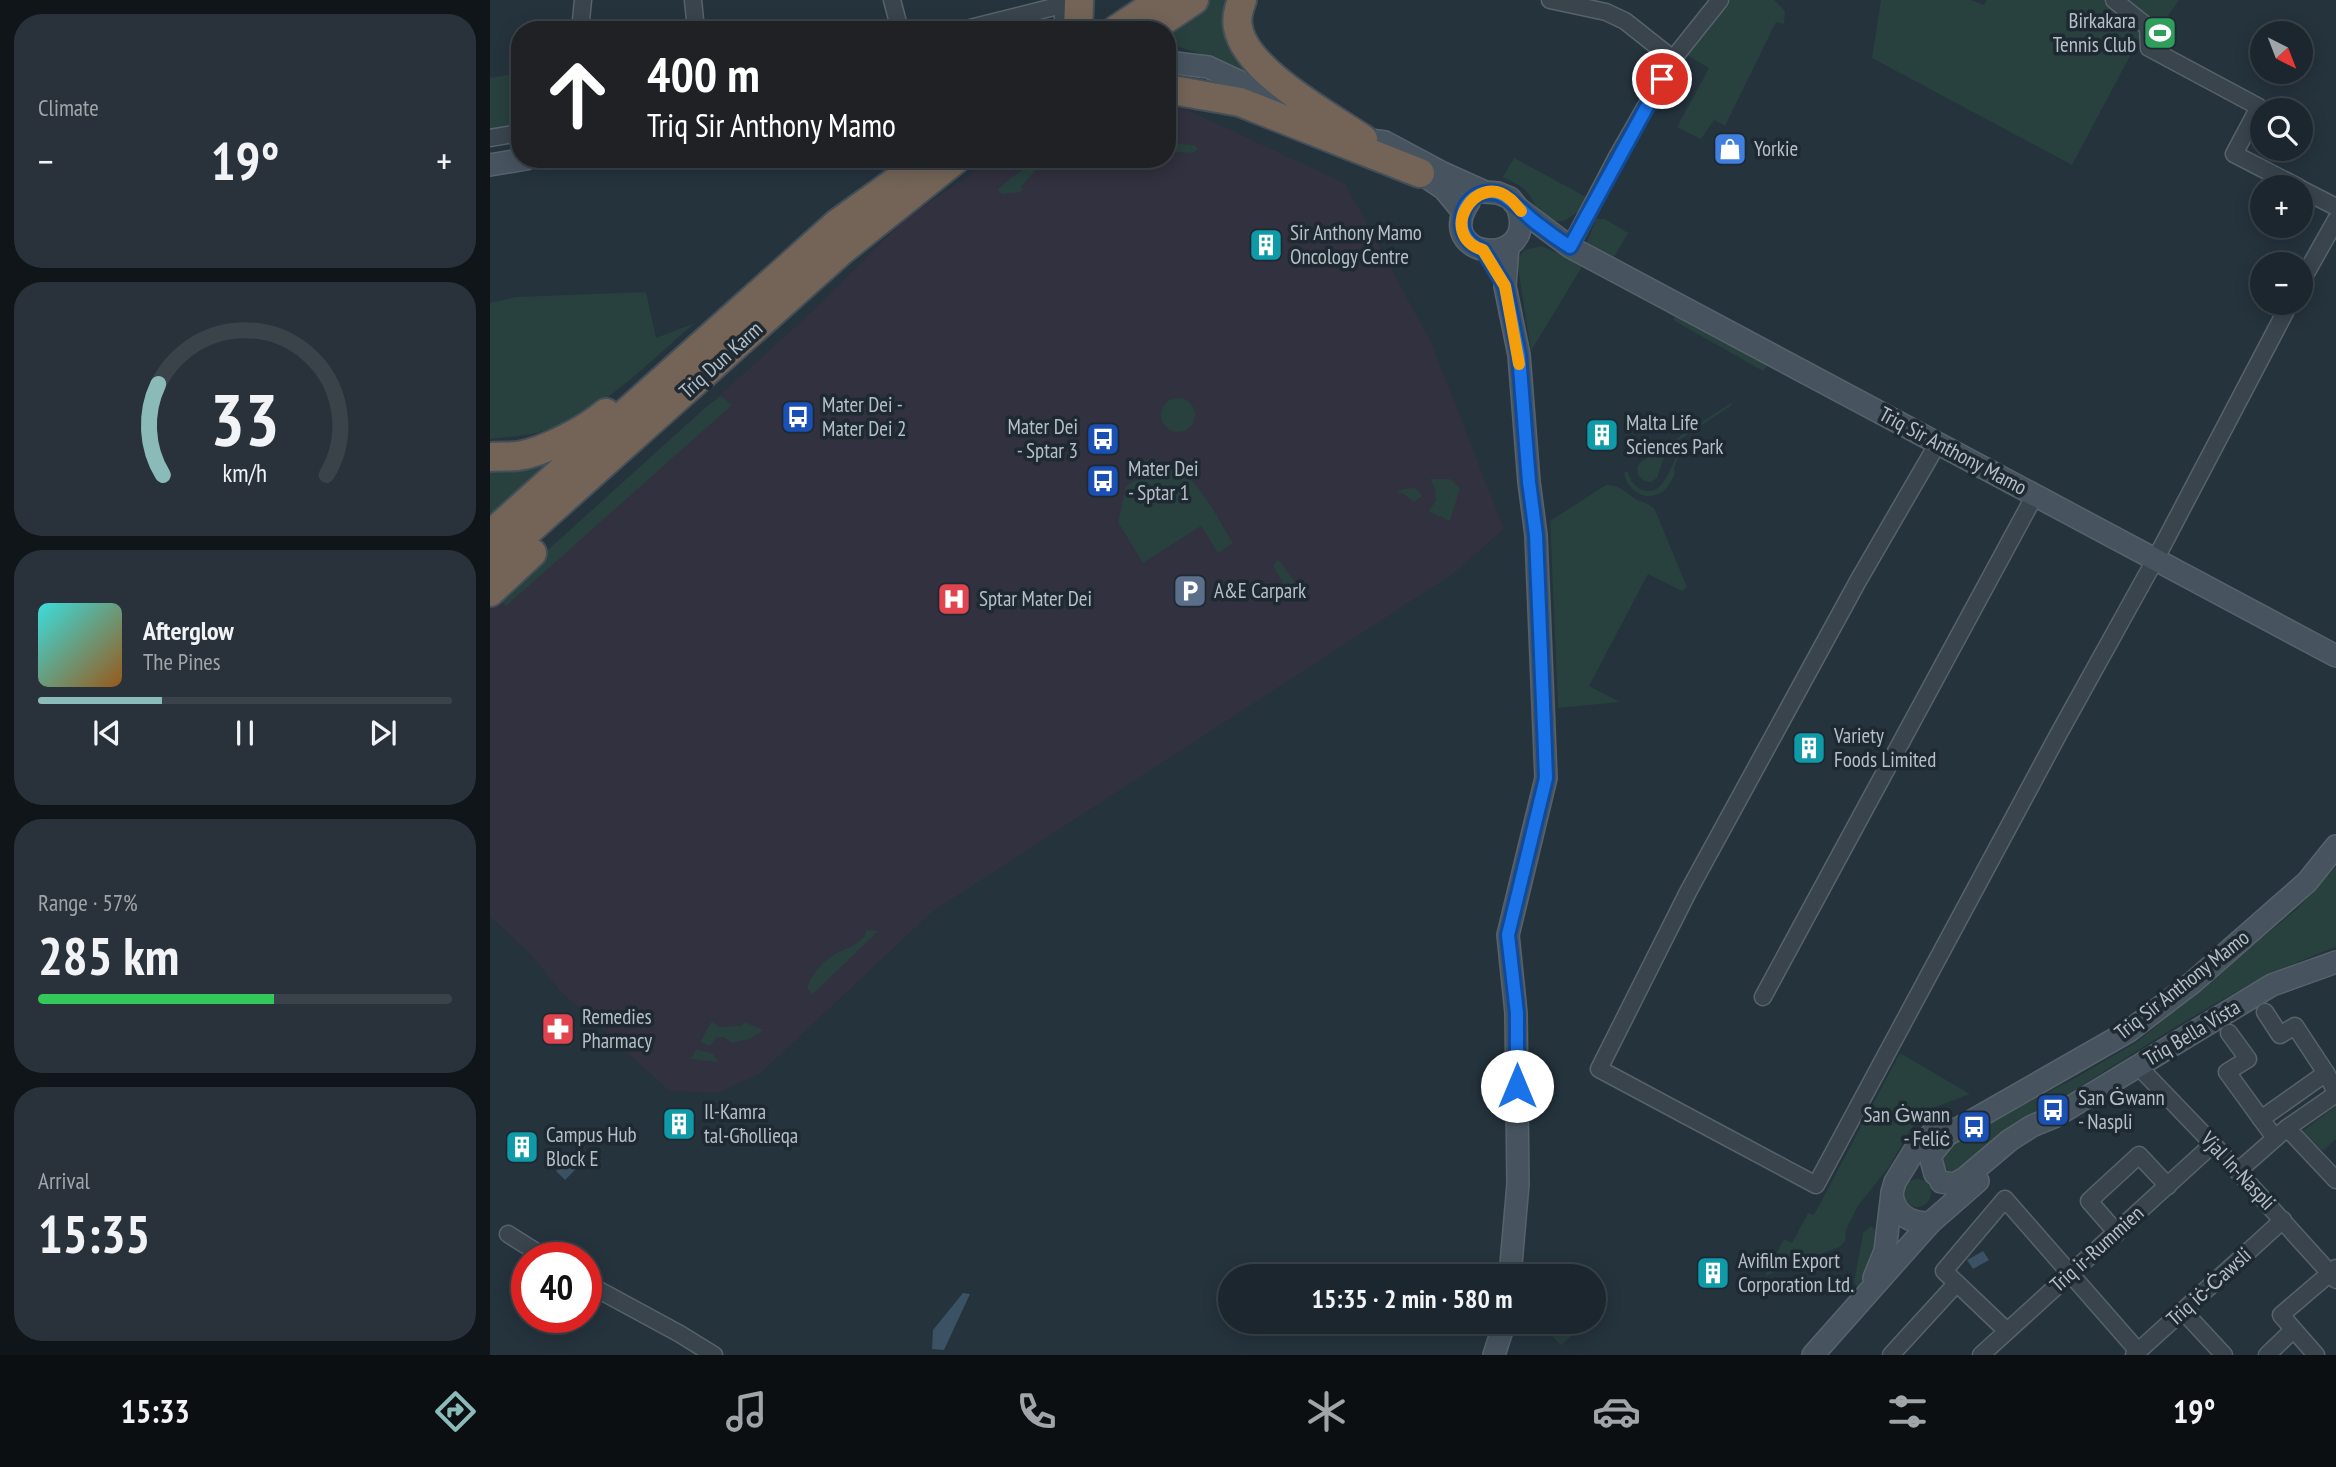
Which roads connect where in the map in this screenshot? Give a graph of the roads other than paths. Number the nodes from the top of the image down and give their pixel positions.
1 (583, 0) edge
2 (693, 0) edge
3 (892, 0) edge
4 (1161, 0) edge
5 (1194, 0) edge
6 (1241, 0) edge
7 (1550, 0) edge
8 (1720, 0) edge
9 (2115, 0) edge
10 (1075, 2) edge
11 (581, 21) edge
12 (695, 21) edge
13 (898, 21) edge
14 (998, 21) edge
15 (1067, 21) edge
16 (1077, 21) edge
17 (1137, 21) edge
18 (1145, 21) edge
19 (1673, 59) junction
20 (1176, 63) edge
21 (1176, 91) edge
22 (511, 134) edge
23 (490, 138) edge
24 (1363, 139) junction
25 (511, 162) edge
26 (490, 165) edge
27 (914, 168) edge
28 (945, 168) edge
29 (963, 168) edge
30 (1420, 173) junction
31 (2275, 175) edge
32 (1485, 192) junction
33 (2313, 195) edge
34 (896, 207) junction
35 (2336, 207) edge
36 (1518, 208) junction
37 (1463, 212) junction
38 (2336, 220) edge
39 (838, 223) junction
40 (1511, 243) junction
41 (1570, 247) junction
42 (1483, 250) junction
43 (2313, 261) edge
44 (1505, 286) junction
45 (790, 298) junction
46 (2284, 315) edge
47 (671, 359) junction
48 (1938, 443) junction
49 (490, 446) edge
50 (490, 457) edge
51 (2035, 495) junction
52 (490, 535) edge
53 (2155, 560) junction
54 (490, 565) edge
55 (490, 592) edge
56 (2336, 656) edge
57 (2336, 846) edge
58 (2336, 962) edge
59 (1763, 997) dead end
60 (2265, 1012) dead end
61 (2229, 1032) dead end
62 (2137, 1065) junction
63 (2326, 1073) junction
64 (2336, 1093) edge
65 (2008, 1099) junction
66 (2054, 1117) junction
67 (2261, 1119) junction
68 (2281, 1133) junction
69 (2213, 1144) junction
70 (2238, 1171) junction
71 (1938, 1178) junction
72 (1965, 1178) junction
73 (2336, 1180) edge
74 (2168, 1186) junction
75 (1894, 1187) junction
76 (1936, 1217) junction
77 (2283, 1220) junction
78 (2117, 1233) junction
79 (508, 1234) dead end
80 (521, 1242) edge
81 (1511, 1264) edge
82 (2070, 1273) junction
83 (2334, 1274) edge
84 (1956, 1284) junction
85 (602, 1292) edge
86 (1867, 1293) junction
87 (2183, 1311) junction
88 (2293, 1330) junction
89 (2007, 1331) junction
90 (1501, 1334) edge
91 (2136, 1353) edge
92 (713, 1355) edge
93 (1494, 1355) edge
94 (1814, 1355) edge
95 (1891, 1355) edge
96 (1981, 1355) edge
97 (2224, 1355) edge
98 (2267, 1355) edge
99 (2316, 1355) edge

1 - 11 street
2 - 12 street
3 - 13 street
4 - 17 highway
5 - 18 highway
6 - 24 highway
7 - 19 street
8 - 19 street
9 - 31 street
10 - 14 street
10 - 15 street
10 - 16 highway
19 - 41 street
20 - 24 main road, Triq Sir Anthony Mamo
21 - 30 highway
22 - 23 street
24 - 30 main road, Triq Sir Anthony Mamo
24 - 32 main road, Triq Sir Anthony Mamo
25 - 26 main road
27 - 39 highway, Triq Dun Karm
28 - 34 highway, Triq Dun Karm
29 - 34 highway
30 - 37 main road, Triq Sir Anthony Mamo
32 - 36 main road, Triq Sir Anthony Mamo
32 - 37 main road
33 - 35 street
34 - 45 highway, Triq Dun Karm
36 - 40 main road
36 - 41 main road, Triq Sir Anthony Mamo
37 - 42 main road, Triq Sir Anthony Mamo
38 - 43 street
39 - 47 highway
39 - 52 highway, Triq Dun Karm
40 - 41 main road, Triq Sir Anthony Mamo
40 - 42 main road, Triq Sir Anthony Mamo
40 - 44 main road
41 - 48 main road, Triq Sir Anthony Mamo
42 - 44 main road
44 - 81 main road
45 - 54 highway, Triq Dun Karm
45 - 55 highway
46 - 53 street
47 - 49 highway
47 - 50 highway
48 - 51 main road, Triq Sir Anthony Mamo
48 - 53 street
51 - 53 main road, Triq Sir Anthony Mamo
51 - 59 street
53 - 56 main road, Triq Sir Anthony Mamo
57 - 65 main road, Triq Sir Anthony Mamo
58 - 62 main road, Triq Bella Vista
60 - 63 street
61 - 67 street
62 - 66 main road, Triq Bella Vista
62 - 69 street, Vjal In-Naspli
63 - 64 street
63 - 67 street
64 - 68 street
65 - 71 main road, Triq Sir Anthony Mamo
65 - 75 main road, Triq Sir Anthony Mamo
66 - 72 main road, Triq Bella Vista
66 - 76 main road, Triq Bella Vista
67 - 68 street
68 - 70 street
68 - 73 street
69 - 70 street, Vjal In-Naspli
69 - 74 street, Triq ir-Rummien
70 - 77 street, Vjal In-Naspli
71 - 72 main road
71 - 75 main road
71 - 76 main road
72 - 76 main road, Triq Bella Vista
74 - 78 street, Triq ir-Rummien
74 - 78 street
75 - 76 main road
75 - 86 main road, Triq Bella Vista
76 - 86 main road, Triq Bella Vista
77 - 83 street, Vjal In-Naspli
77 - 87 street, Triq iċ-Ċawsli
78 - 82 street, Triq ir-Rummien
79 - 80 street
82 - 84 street
82 - 89 street, Triq ir-Rummien
82 - 91 street
83 - 88 street
84 - 89 street
84 - 95 street
85 - 92 street
86 - 94 main road, Triq Bella Vista
87 - 91 street, Triq iċ-Ċawsli
87 - 97 street
88 - 98 street
88 - 99 street
89 - 96 street, Triq ir-Rummien
90 - 93 main road

